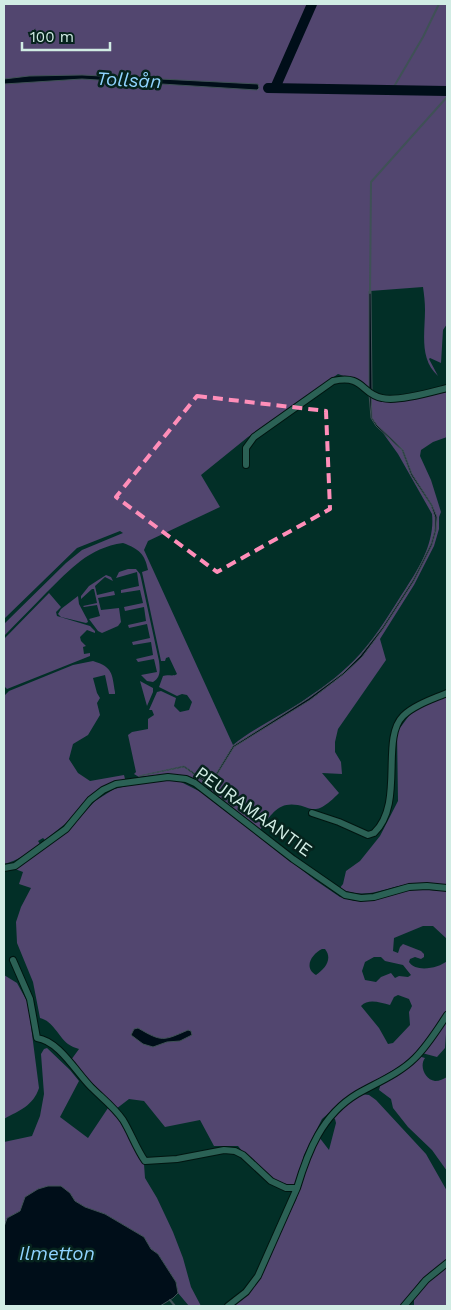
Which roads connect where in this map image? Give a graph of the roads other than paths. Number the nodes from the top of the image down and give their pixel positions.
1 (447, 388) edge
2 (246, 465) dead end
3 (447, 693) edge
4 (312, 814) dead end
5 (4, 868) edge
6 (447, 888) edge
7 (13, 960) dead end
8 (447, 1015) edge
9 (297, 1188) junction
10 (447, 1263) edge
11 (228, 1306) edge
12 (404, 1306) edge

1 - 2 street
3 - 4 street
5 - 6 street, PEURAMAANTIE
7 - 9 street
8 - 9 street
9 - 11 street
10 - 12 street

